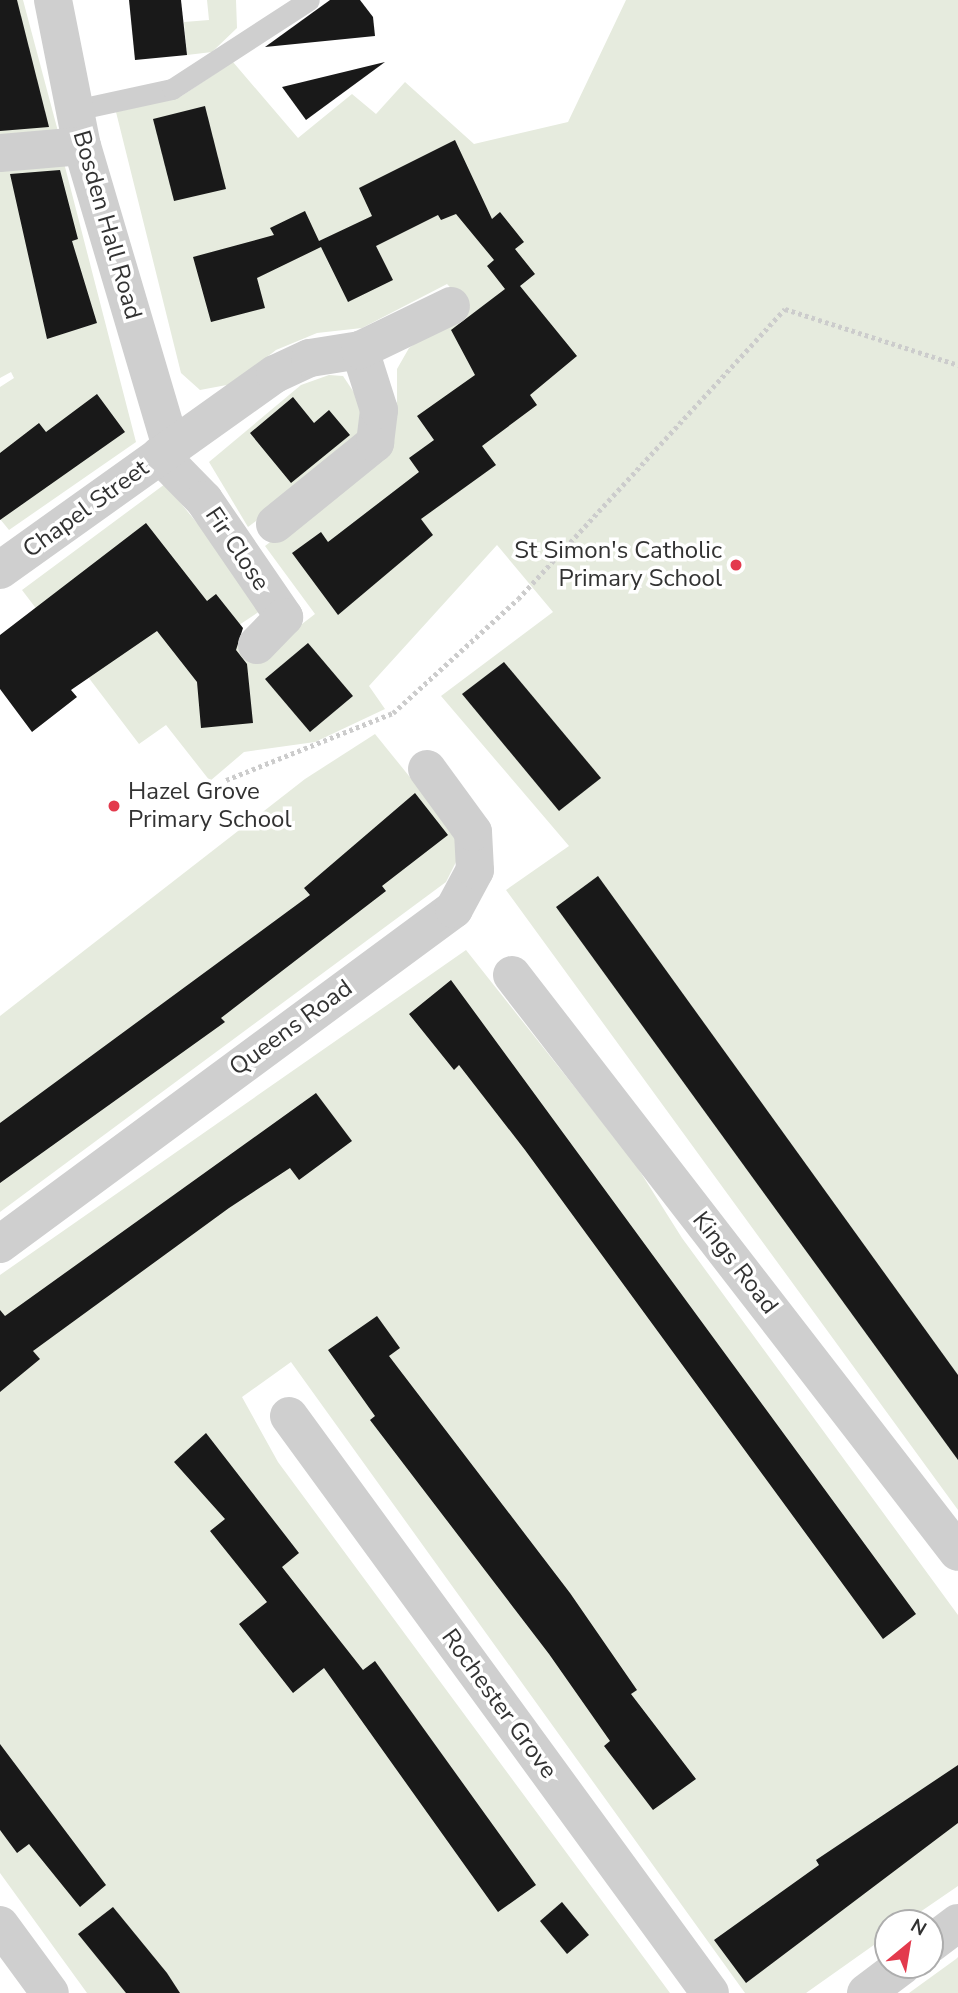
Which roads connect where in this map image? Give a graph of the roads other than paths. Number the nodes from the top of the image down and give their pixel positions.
1 (53, 0) edge
2 (309, 0) edge
3 (79, 128) junction
4 (0, 153) edge
5 (451, 306) dead end
6 (360, 351) junction
7 (166, 451) junction
8 (275, 524) dead end
9 (0, 570) edge
10 (257, 645) dead end
11 (427, 769) dead end
12 (512, 975) dead end
13 (0, 1244) edge
14 (289, 1416) dead end
15 (958, 1552) edge
16 (0, 1925) edge
17 (884, 1979) edge
18 (50, 1993) edge
19 (710, 1993) edge
20 (866, 1993) edge

1 - 3 street, Bosden Hall Road
2 - 3 lane
3 - 4 street
3 - 7 street, Bosden Hall Road
5 - 6 street, Chapel Street
6 - 7 street, Chapel Street
6 - 8 street
7 - 9 street, Chapel Street
7 - 10 street, Fir Close
11 - 13 street, Queens Road
12 - 15 street, Kings Road
14 - 19 street, Rochester Grove
16 - 18 street
17 - 20 street

